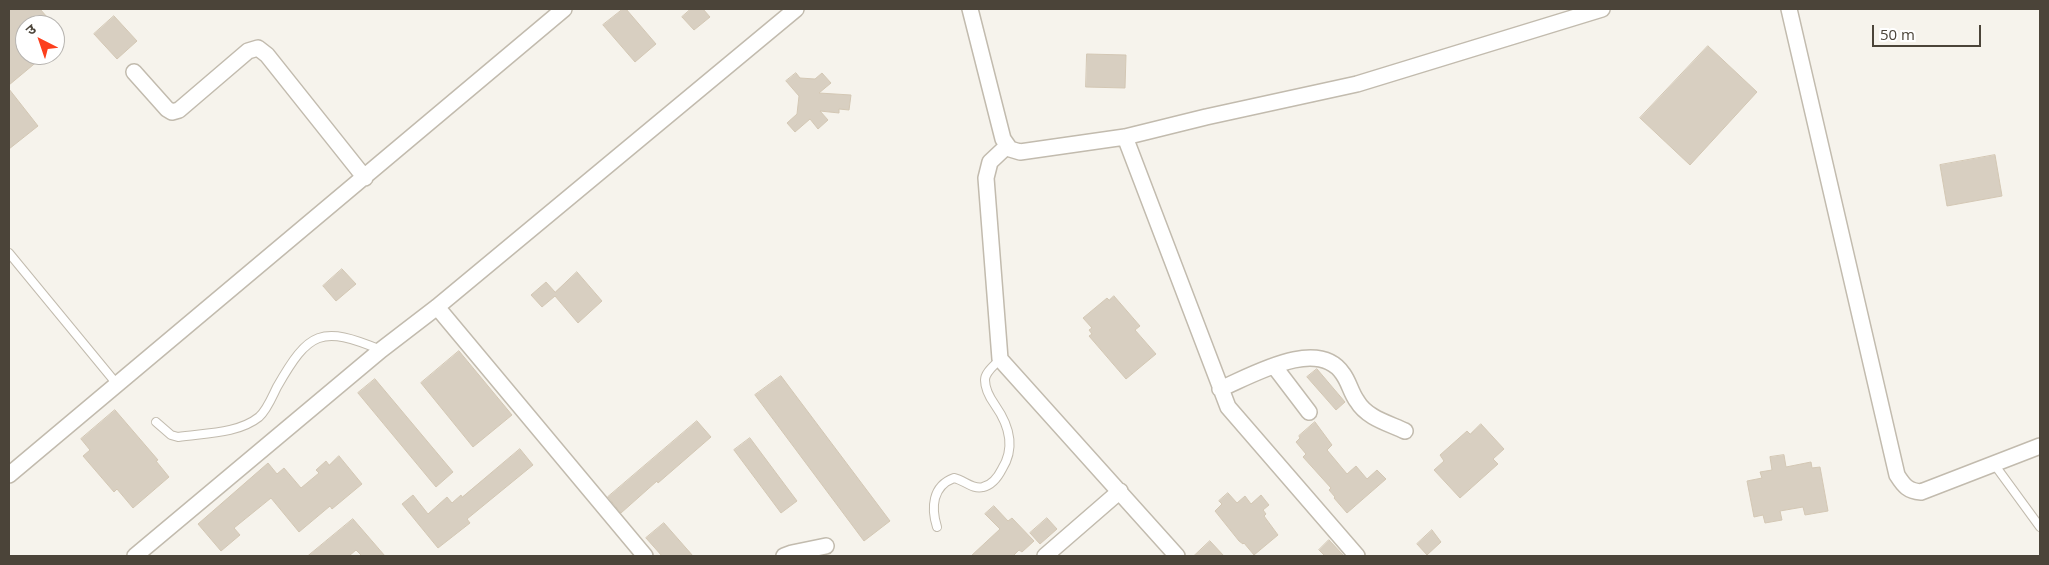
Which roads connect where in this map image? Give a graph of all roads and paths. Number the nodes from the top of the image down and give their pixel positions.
1 (564, 9) edge
2 (796, 9) edge
3 (970, 9) edge
4 (1602, 9) edge
5 (1788, 9) edge
6 (134, 72) dead end
7 (1126, 137) junction
8 (1007, 146) junction
9 (365, 178) junction
10 (9, 252) edge
11 (437, 307) junction
12 (381, 350) junction
13 (1000, 359) junction
14 (1274, 366) junction
15 (116, 383) junction
16 (1220, 389) junction
17 (1309, 412) dead end
18 (156, 422) dead end
19 (1405, 431) dead end
20 (2040, 446) edge
21 (1994, 464) junction
22 (9, 475) edge
23 (1120, 491) junction
24 (937, 527) dead end
25 (2040, 527) edge
26 (826, 546) dead end
27 (135, 556) edge
28 (645, 556) edge
29 (784, 556) edge
30 (1046, 556) edge
31 (1177, 556) edge
32 (1357, 556) edge

1 - 9 street
2 - 11 street
3 - 8 street
4 - 7 street
5 - 21 street
6 - 9 street
7 - 8 street
7 - 16 street
8 - 13 street
9 - 15 street
10 - 15 lane
11 - 12 street
11 - 28 street
12 - 18 lane
12 - 27 street
13 - 23 street
13 - 24 lane
14 - 16 street
14 - 17 street
14 - 19 street
15 - 22 street
16 - 32 street
20 - 21 street
21 - 25 lane
23 - 30 street
23 - 31 street
26 - 29 street

